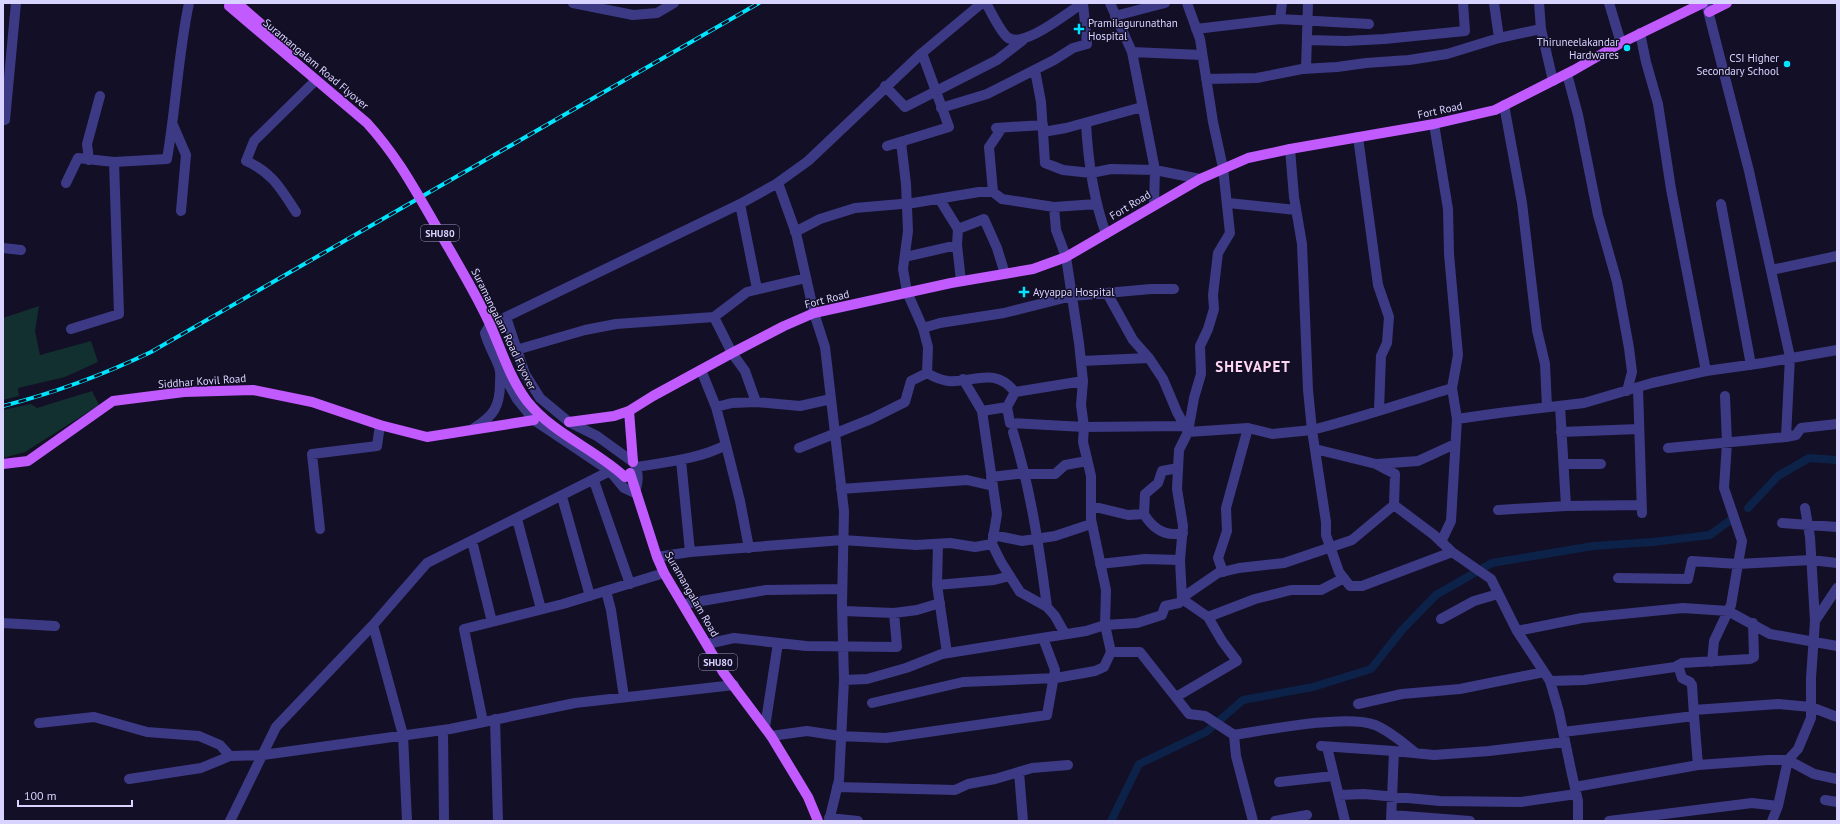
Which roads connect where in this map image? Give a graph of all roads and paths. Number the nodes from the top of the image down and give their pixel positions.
1 (16, 3) edge
2 (189, 3) edge
3 (573, 3) edge
4 (674, 3) edge
5 (982, 3) edge
6 (986, 3) edge
7 (1083, 3) edge
8 (1110, 3) edge
9 (1165, 3) edge
10 (1187, 3) edge
11 (1282, 3) edge
12 (1308, 3) edge
13 (1462, 3) edge
14 (1494, 3) edge
15 (1539, 3) edge
16 (1609, 3) edge
17 (1703, 3) edge
18 (1727, 3) edge
19 (231, 4) edge
20 (1707, 8) edge
21 (1115, 16) junction
22 (1280, 19) junction
23 (1308, 19) junction
24 (1369, 24) dead end
25 (1196, 29) junction
26 (1541, 29) junction
27 (1640, 33) junction
28 (1499, 38) junction
29 (1025, 39) junction
30 (1307, 40) junction
31 (1621, 43) junction
32 (1132, 52) junction
33 (922, 53) junction
34 (1202, 55) junction
35 (1306, 68) junction
36 (1035, 70) junction
37 (1567, 74) junction
38 (1206, 79) junction
39 (1553, 80) junction
40 (312, 84) dead end
41 (886, 86) junction
42 (935, 91) junction
43 (100, 96) dead end
44 (1504, 105) junction
45 (1142, 107) junction
46 (942, 108) junction
47 (5, 120) dead end
48 (1086, 123) junction
49 (1434, 124) junction
50 (173, 125) junction
51 (1043, 128) junction
52 (1358, 137) junction
53 (901, 142) junction
54 (887, 146) dead end
55 (1290, 149) junction
56 (89, 160) junction
57 (114, 162) junction
58 (1223, 168) junction
59 (1155, 170) junction
60 (1091, 173) junction
61 (1200, 179) junction
62 (66, 183) dead end
63 (778, 183) junction
64 (993, 192) junction
65 (940, 200) junction
66 (907, 203) junction
67 (1228, 203) junction
68 (740, 204) junction
69 (1097, 204) junction
70 (1721, 204) dead end
71 (1154, 205) junction
72 (1054, 207) junction
73 (1296, 210) junction
74 (181, 211) dead end
75 (296, 212) dead end
76 (958, 229) junction
77 (795, 232) junction
78 (1106, 234) junction
79 (957, 245) junction
80 (3, 248) edge
81 (21, 250) dead end
82 (1837, 256) edge
83 (905, 257) junction
84 (1066, 257) junction
85 (1771, 270) junction
86 (1006, 274) junction
87 (806, 278) junction
88 (961, 281) junction
89 (757, 289) junction
90 (1174, 289) dead end
91 (907, 292) junction
92 (1107, 293) junction
93 (1072, 296) junction
94 (814, 312) junction
95 (714, 317) junction
96 (506, 318) junction
97 (923, 328) junction
98 (71, 329) dead end
99 (516, 350) junction
100 (1837, 350) edge
101 (732, 353) junction
102 (1790, 357) junction
103 (1149, 358) junction
104 (1081, 361) junction
105 (1751, 365) junction
106 (500, 370) junction
107 (701, 370) junction
108 (1706, 371) junction
109 (927, 373) junction
110 (963, 379) junction
111 (1083, 381) junction
112 (1452, 388) junction
113 (1638, 388) junction
114 (1627, 391) junction
115 (1016, 392) junction
116 (1725, 396) dead end
117 (831, 399) junction
118 (756, 402) junction
119 (1560, 406) junction
120 (716, 407) junction
121 (1007, 408) junction
122 (1547, 408) junction
123 (1379, 410) junction
124 (630, 411) junction
125 (982, 412) junction
126 (1456, 419) junction
127 (534, 420) junction
128 (569, 422) junction
129 (1837, 424) edge
130 (380, 425) junction
131 (1084, 427) junction
132 (474, 428) junction
133 (1248, 428) junction
134 (1187, 429) junction
135 (1639, 429) junction
136 (1312, 430) junction
137 (834, 432) junction
138 (1013, 432) dead end
139 (1561, 432) junction
140 (1786, 437) junction
141 (1727, 443) junction
142 (1456, 444) junction
143 (726, 445) junction
144 (799, 448) dead end
145 (1668, 448) dead end
146 (1315, 449) junction
147 (681, 460) junction
148 (1088, 461) junction
149 (3, 464) edge
150 (1376, 464) junction
151 (1564, 464) junction
152 (1602, 464) dead end
153 (1178, 468) junction
154 (631, 470) junction
155 (610, 471) junction
156 (1025, 474) junction
157 (594, 480) junction
158 (992, 481) junction
159 (841, 489) junction
160 (635, 493) junction
161 (562, 497) junction
162 (1394, 505) junction
163 (1091, 506) junction
164 (1566, 506) junction
165 (1805, 508) dead end
166 (1498, 510) dead end
167 (1144, 514) junction
168 (517, 519) junction
169 (1782, 523) dead end
170 (1091, 524) junction
171 (1808, 524) junction
172 (1837, 527) edge
173 (320, 529) dead end
174 (1183, 533) junction
175 (1038, 538) junction
176 (843, 540) junction
177 (993, 540) junction
178 (472, 541) junction
179 (1441, 542) junction
180 (938, 544) junction
181 (749, 548) junction
182 (1331, 548) junction
183 (690, 552) junction
184 (1452, 552) junction
185 (657, 557) junction
186 (1180, 560) junction
187 (1811, 560) junction
188 (1837, 563) edge
189 (1100, 564) junction
190 (1738, 564) junction
191 (1223, 572) junction
192 (664, 573) junction
193 (1010, 576) junction
194 (1344, 578) junction
195 (1618, 578) dead end
196 (630, 584) junction
197 (937, 585) junction
198 (1837, 588) edge
199 (842, 589) junction
200 (606, 591) junction
201 (1498, 594) junction
202 (590, 596) junction
203 (1182, 599) junction
204 (940, 603) junction
205 (684, 604) junction
206 (1047, 607) junction
207 (541, 609) junction
208 (843, 611) junction
209 (1728, 611) junction
210 (894, 613) junction
211 (1208, 617) junction
212 (1441, 619) dead end
213 (1815, 621) junction
214 (492, 622) junction
215 (3, 623) edge
216 (1753, 623) junction
217 (373, 625) junction
218 (1105, 625) junction
219 (55, 626) dead end
220 (1517, 631) junction
221 (1065, 634) junction
222 (1043, 638) junction
223 (1814, 642) junction
224 (778, 643) junction
225 (707, 644) junction
226 (844, 646) junction
227 (1837, 646) edge
228 (1111, 652) junction
229 (947, 653) junction
230 (1712, 662) junction
231 (1678, 665) junction
232 (1544, 672) junction
233 (1054, 678) junction
234 (844, 680) junction
235 (1550, 681) junction
236 (734, 686) junction
237 (1176, 697) junction
238 (624, 698) junction
239 (872, 703) dead end
240 (1358, 704) dead end
241 (1811, 707) junction
242 (1694, 713) junction
243 (1837, 717) edge
244 (495, 719) junction
245 (483, 722) junction
246 (40, 723) dead end
247 (764, 727) junction
248 (443, 730) junction
249 (403, 735) junction
250 (1234, 735) junction
251 (771, 736) junction
252 (840, 736) junction
253 (1564, 737) junction
254 (1394, 751) junction
255 (1416, 753) junction
256 (262, 755) junction
257 (230, 756) junction
258 (1788, 760) junction
259 (1698, 765) junction
260 (1068, 766) dead end
261 (1019, 772) junction
262 (1333, 776) junction
263 (129, 779) dead end
264 (1837, 779) edge
265 (1279, 782) dead end
266 (837, 787) junction
267 (1575, 790) junction
268 (1339, 795) junction
269 (1392, 797) junction
270 (1825, 800) dead end
271 (1837, 802) edge
272 (1778, 806) junction
273 (1307, 815) dead end
274 (1392, 818) edge
275 (829, 820) edge
276 (230, 821) edge
277 (407, 821) edge
278 (444, 821) edge
279 (498, 821) edge
280 (815, 821) edge
281 (858, 821) edge
282 (1023, 821) edge
283 (1253, 821) edge
284 (1275, 821) edge
285 (1345, 821) edge
286 (1470, 821) edge
287 (1578, 821) edge
288 (1609, 821) edge
289 (1772, 821) edge

1 - 47 street
2 - 50 street
3 - 4 street
5 - 33 street
6 - 29 street
7 - 29 street
7 - 36 street
8 - 21 street
9 - 21 street
10 - 25 street
11 - 22 street
12 - 23 street
13 - 30 street
14 - 28 street
15 - 26 street
16 - 31 street
17 - 27 main road, Fort Road
18 - 20 main road
19 - 154 main road, Suramangalam Road Flyover / SHU80, bridge
20 - 85 street
21 - 32 street
22 - 23 street
22 - 25 street
23 - 24 street
23 - 30 street
25 - 34 street
26 - 28 street
26 - 39 street
27 - 31 main road, Fort Road
27 - 108 street
28 - 35 street
29 - 42 street
30 - 35 street
31 - 37 main road, Fort Road
32 - 34 street
32 - 45 street
33 - 41 street
33 - 42 street
34 - 38 street
35 - 38 street
36 - 46 street
36 - 51 street
37 - 39 main road, Fort Road
37 - 114 street
38 - 58 street
39 - 44 main road, Fort Road
40 - 75 street
41 - 42 street
41 - 63 street
42 - 46 street
43 - 56 street
44 - 49 main road, Fort Road
44 - 122 street
45 - 48 street
45 - 59 street
46 - 53 street
48 - 51 street
48 - 60 street
49 - 52 main road, Fort Road
49 - 112 street
50 - 57 street
50 - 74 street
51 - 60 street
51 - 64 street
52 - 55 main road, Fort Road
52 - 123 street
53 - 54 street
53 - 66 street
55 - 58 main road, Fort Road
55 - 73 street
56 - 57 street
56 - 62 street
57 - 98 street
58 - 61 main road, Fort Road
58 - 67 street
59 - 60 street
59 - 61 street
59 - 71 street
60 - 69 street
61 - 71 main road, Fort Road
63 - 68 street
63 - 77 street
64 - 65 street
64 - 72 street
65 - 66 street
65 - 76 street
66 - 77 street
66 - 83 street
67 - 73 street
67 - 134 street
68 - 89 street
68 - 96 street
69 - 72 street
69 - 78 street
70 - 105 street
71 - 78 main road, Fort Road
72 - 84 street
73 - 136 street
76 - 79 street
76 - 86 street
77 - 87 street
78 - 84 main road, Fort Road
79 - 83 street
79 - 88 street
80 - 81 street
82 - 85 street
83 - 91 street
84 - 86 main road, Fort Road
84 - 93 street
85 - 102 street
86 - 88 main road, Fort Road
87 - 89 street
87 - 94 street
88 - 91 main road, Fort Road
89 - 95 street
90 - 92 street
91 - 94 main road, Fort Road
91 - 97 street
92 - 93 street
92 - 103 street
93 - 97 street
93 - 104 street
94 - 101 main road, Fort Road
94 - 117 street
95 - 99 street
95 - 101 street
96 - 99 street
96 - 106 street
97 - 109 street
99 - 128 street
100 - 102 street
101 - 107 main road, Fort Road
101 - 118 street
102 - 105 street
102 - 140 street
103 - 104 street
103 - 134 street
104 - 111 street
105 - 108 street
106 - 127 street
106 - 132 street
107 - 120 street
107 - 124 main road, Fort Road
108 - 113 street
109 - 110 street
109 - 137 street
110 - 115 street
110 - 125 street
111 - 115 street
111 - 131 street
112 - 123 street
112 - 126 street
113 - 114 street
113 - 135 street
114 - 119 street
115 - 121 street
116 - 141 street
117 - 118 street
117 - 137 street
118 - 120 street
119 - 122 street
119 - 139 street
120 - 143 street
121 - 125 street
121 - 131 street
122 - 126 street
123 - 136 street
124 - 128 main road, Fort Road
124 - 154 main road
125 - 158 street
126 - 142 street
127 - 132 main road, Siddhar Kovil Road
127 - 155 street
128 - 154 street
129 - 140 street
130 - 132 main road, Siddhar Kovil Road
130 - 149 main road, Siddhar Kovil Road
130 - 173 street
131 - 134 street
131 - 148 street
133 - 134 street
133 - 136 street
133 - 191 street
134 - 153 street
135 - 139 street
135 - 164 street
136 - 146 street
137 - 144 street
137 - 159 street
138 - 156 street
139 - 151 street
140 - 141 street
141 - 145 street
141 - 190 street
142 - 150 street
142 - 179 street
143 - 147 street
143 - 181 street
146 - 150 street
146 - 182 street
147 - 154 street
147 - 183 street
148 - 156 street
148 - 163 street
150 - 162 street
151 - 152 street
151 - 164 street
153 - 167 street
153 - 174 street
154 - 160 main road, Suramangalam Road Flyover / SHU80
154 - 160 street
155 - 157 street
155 - 160 street
156 - 158 street
156 - 175 street
157 - 161 street
157 - 196 street
158 - 159 street
158 - 177 street
159 - 176 street
160 - 185 main road, Suramangalam Road / SHU80
161 - 168 street
161 - 202 street
162 - 179 street
162 - 182 street
163 - 167 street
163 - 170 street
164 - 166 street
165 - 171 street
167 - 174 street
168 - 178 street
168 - 207 street
169 - 171 street
170 - 175 street
170 - 189 street
171 - 172 street
171 - 187 street
174 - 186 street
175 - 177 street
175 - 206 street
176 - 180 street
176 - 181 street
176 - 199 street
177 - 180 street
177 - 193 street
178 - 214 street
178 - 217 street
179 - 184 street
180 - 197 street
181 - 183 street
182 - 191 street
182 - 194 street
183 - 185 street
184 - 194 street
184 - 201 street
185 - 192 main road, Suramangalam Road / SHU80
186 - 189 street
186 - 203 street
187 - 188 street
187 - 190 street
187 - 213 street
189 - 218 street
190 - 195 street
190 - 209 street
191 - 203 street
192 - 196 street
192 - 205 main road, Suramangalam Road / SHU80
193 - 197 street
193 - 206 street
194 - 211 street
196 - 200 street
197 - 204 street
198 - 213 street
199 - 205 street
199 - 208 street
200 - 202 street
200 - 238 street
201 - 212 street
201 - 220 street
202 - 207 street
203 - 211 street
203 - 218 street
204 - 210 street
204 - 229 street
205 - 225 main road, Suramangalam Road / SHU80
206 - 221 street
207 - 214 street
208 - 210 street
208 - 226 street
209 - 216 street
209 - 220 street
209 - 230 street
210 - 226 street
211 - 237 street
213 - 223 street
214 - 245 street
215 - 219 street
216 - 223 street
216 - 230 street
217 - 249 street
217 - 256 street
218 - 221 street
218 - 228 street
220 - 232 street
221 - 222 street
222 - 229 street
222 - 233 street
223 - 227 street
223 - 241 street
224 - 225 street
224 - 226 street
224 - 247 street
225 - 236 main road, Suramangalam Road / SHU80
226 - 234 street
228 - 233 street
228 - 237 street
229 - 234 street
230 - 231 street
231 - 235 street
231 - 242 street
232 - 235 street
232 - 240 street
233 - 239 street
233 - 252 street
234 - 252 street
235 - 253 street
236 - 238 street
236 - 247 main road, Suramangalam Road / SHU80
237 - 250 street
238 - 244 street
241 - 242 street
241 - 243 street
241 - 258 street
242 - 253 street
242 - 259 street
244 - 245 street
244 - 279 street
245 - 248 street
246 - 257 street
247 - 251 main road, Suramangalam Road / SHU80
248 - 249 street
248 - 278 street
249 - 256 street
249 - 277 street
250 - 255 street
250 - 283 street
251 - 252 street
251 - 280 main road, Suramangalam Road / SHU80
252 - 266 street
253 - 255 street
253 - 267 street
254 - 255 street
254 - 262 street
254 - 269 street
256 - 257 street
256 - 276 street
257 - 263 street
258 - 259 street
258 - 264 street
258 - 272 street
259 - 267 street
260 - 261 street
261 - 266 street
261 - 282 street
262 - 265 street
262 - 268 street
266 - 275 street
267 - 269 street
267 - 287 street
268 - 269 street
268 - 285 street
269 - 274 street
270 - 271 street
272 - 288 street
272 - 289 street
273 - 284 street
274 - 286 street
275 - 281 street

